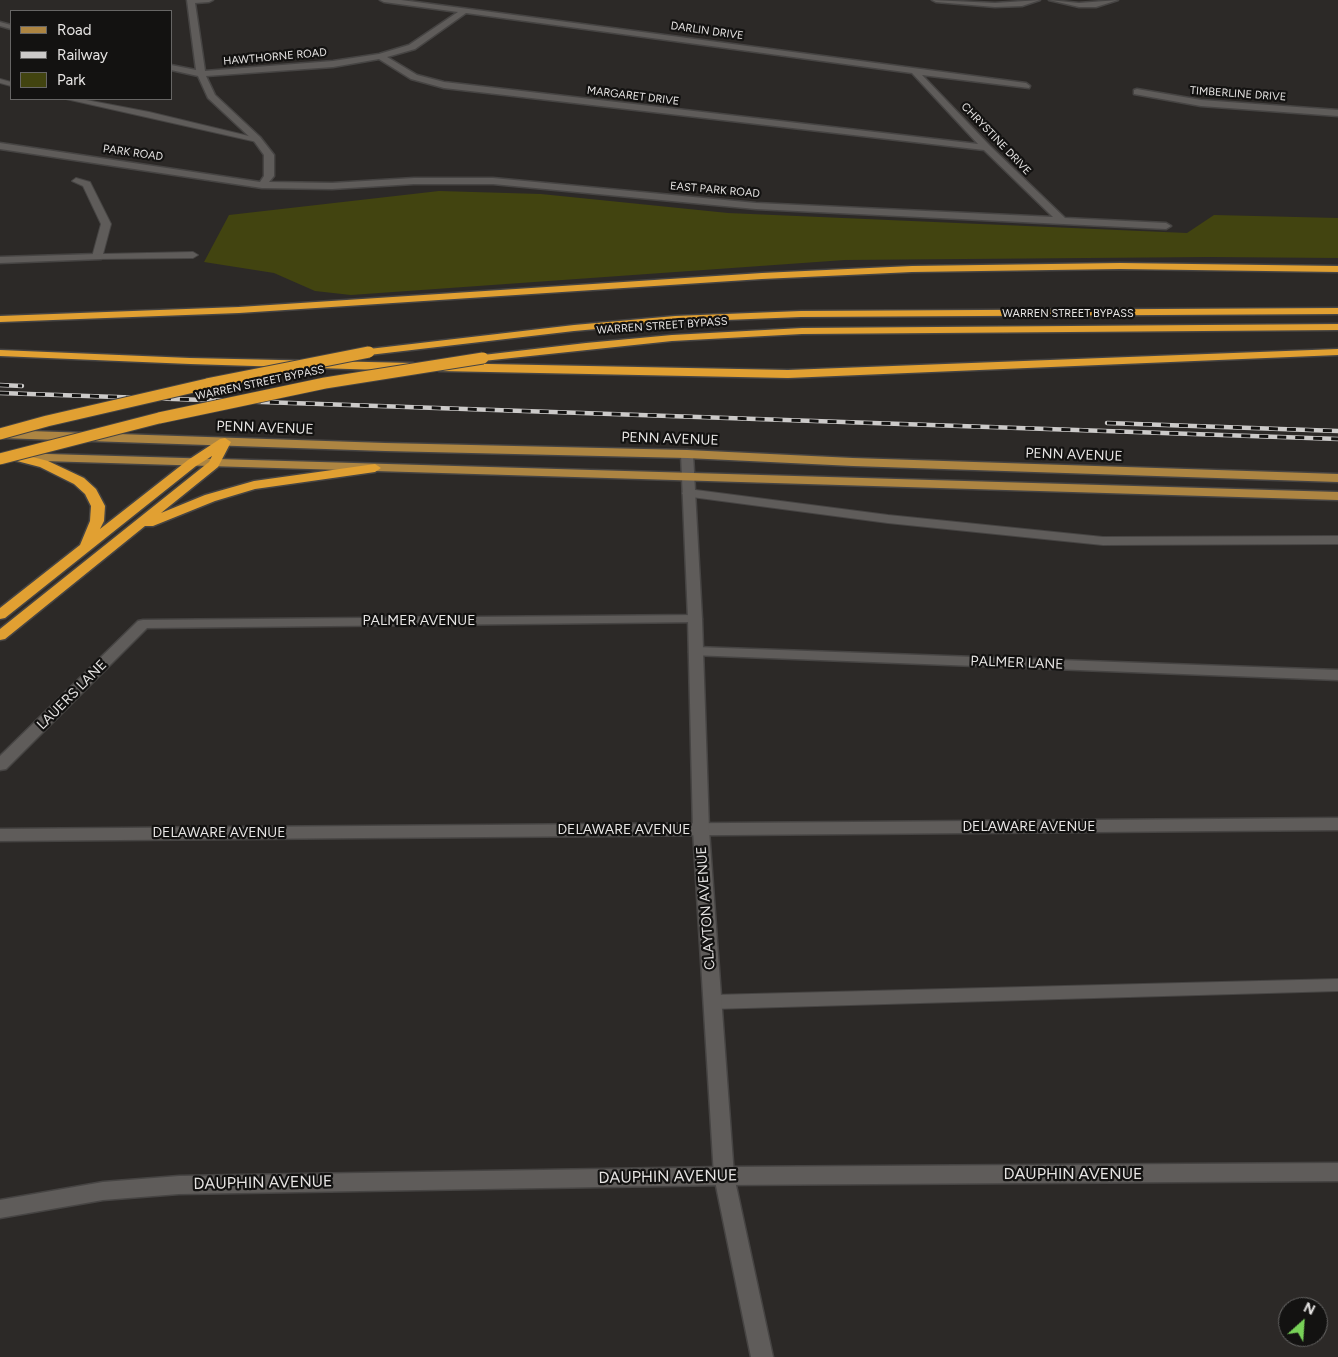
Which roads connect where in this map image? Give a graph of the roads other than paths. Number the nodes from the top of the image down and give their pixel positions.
1 (209, 0) edge
2 (384, 0) edge
3 (936, 0) edge
4 (1036, 0) edge
5 (1052, 0) edge
6 (1114, 0) edge
7 (191, 1) edge
8 (466, 10) junction
9 (380, 56) junction
10 (172, 67) edge
11 (915, 72) junction
12 (201, 74) junction
13 (1026, 86) dead end
14 (1137, 92) dead end
15 (75, 100) edge
16 (1338, 113) edge
17 (257, 139) junction
18 (0, 146) edge
19 (988, 148) junction
20 (76, 181) dead end
21 (262, 185) junction
22 (1062, 221) junction
23 (1166, 226) dead end
24 (193, 255) dead end
25 (96, 257) junction
26 (0, 260) edge
27 (1338, 268) edge
28 (1338, 310) edge
29 (0, 319) edge
30 (1338, 327) edge
31 (1338, 352) edge
32 (0, 353) edge
33 (0, 434) edge
34 (225, 442) junction
35 (687, 454) junction
36 (4, 457) edge
37 (192, 463) junction
38 (214, 464) junction
39 (375, 468) junction
40 (687, 475) junction
41 (1338, 478) edge
42 (688, 493) junction
43 (1338, 496) edge
44 (132, 529) junction
45 (1338, 540) edge
46 (86, 547) junction
47 (0, 615) edge
48 (695, 619) junction
49 (143, 624) joint
50 (0, 636) edge
51 (696, 652) junction
52 (1338, 675) edge
53 (0, 765) edge
54 (1338, 824) edge
55 (701, 830) junction
56 (0, 835) edge
57 (1338, 986) edge
58 (712, 1002) junction
59 (1338, 1172) edge
60 (724, 1176) junction
61 (0, 1209) edge
62 (762, 1357) edge

1 - 7 street
2 - 8 street, DARLIN DRIVE
3 - 4 street
5 - 6 street
7 - 12 street
8 - 9 street
8 - 11 street, DARLIN DRIVE
9 - 12 street, HAWTHORNE ROAD
9 - 19 street, MARGARET DRIVE
10 - 12 street, HAWTHORNE ROAD
11 - 13 street, DARLIN DRIVE
11 - 19 street, CHRYSTINE DRIVE
12 - 17 street
14 - 16 street, TIMBERLINE DRIVE
15 - 17 lane
17 - 21 street
18 - 21 street, PARK ROAD
19 - 22 street, CHRYSTINE DRIVE
20 - 25 lane
21 - 22 street, EAST PARK ROAD
22 - 23 street, EAST PARK ROAD
24 - 25 lane
25 - 26 street
27 - 29 highway
28 - 33 highway, WARREN STREET BYPASS, bridge
30 - 36 highway, WARREN STREET BYPASS, bridge
31 - 32 highway
33 - 34 main road, PENN AVENUE
34 - 35 main road, PENN AVENUE
34 - 37 highway
34 - 38 highway
35 - 40 street, CLAYTON AVENUE
35 - 41 main road, PENN AVENUE
36 - 37 main road
36 - 46 highway
37 - 38 main road
37 - 46 highway
38 - 39 main road
38 - 44 highway
39 - 40 main road
39 - 44 highway
40 - 42 street, CLAYTON AVENUE
40 - 43 main road
42 - 45 lane
42 - 48 street, CLAYTON AVENUE
44 - 50 highway
46 - 47 highway
48 - 49 street, PALMER AVENUE
48 - 51 street, CLAYTON AVENUE
49 - 53 street, LAUERS LANE
51 - 52 street, PALMER LANE
51 - 55 street, CLAYTON AVENUE
54 - 55 street, DELAWARE AVENUE
55 - 56 street, DELAWARE AVENUE
55 - 58 street, CLAYTON AVENUE
57 - 58 lane
58 - 60 street, CLAYTON AVENUE
59 - 60 street, DAUPHIN AVENUE
60 - 61 street, DAUPHIN AVENUE
60 - 62 street, CLAYTON AVENUE

